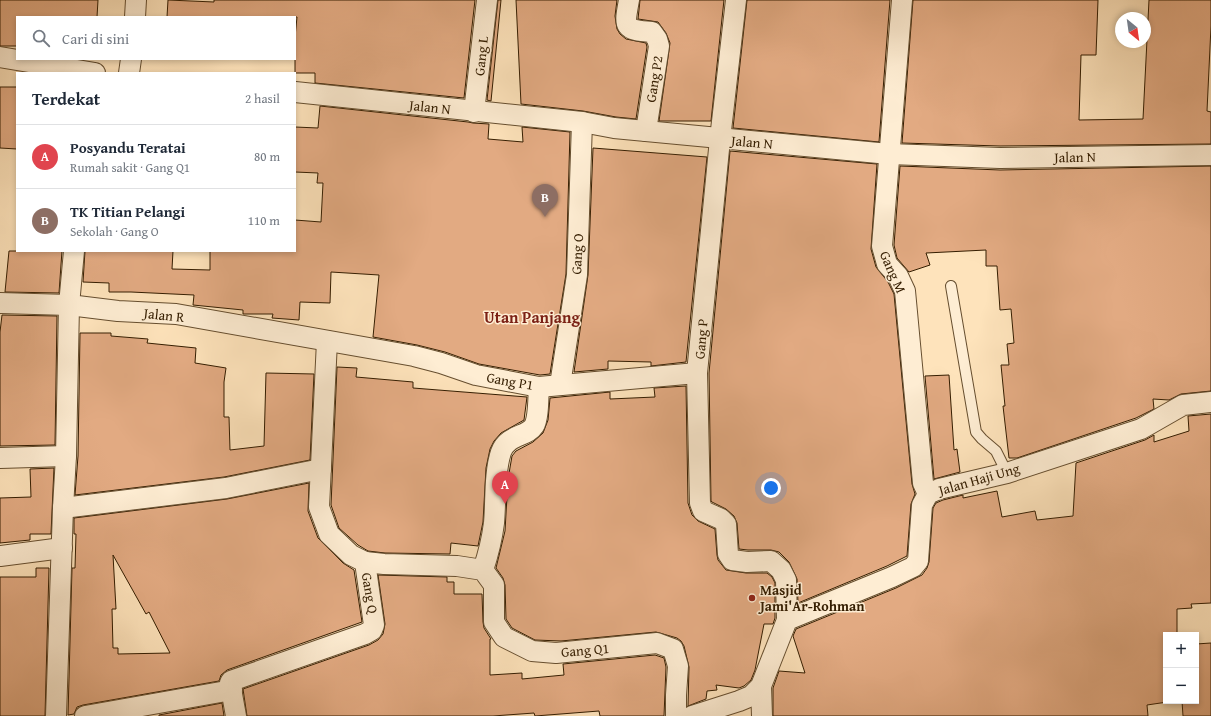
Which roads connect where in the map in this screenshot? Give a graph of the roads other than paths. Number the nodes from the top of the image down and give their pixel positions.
1 (136, 0) edge
2 (487, 0) edge
3 (629, 0) edge
4 (736, 0) edge
5 (902, 0) edge
6 (134, 16) edge
7 (0, 57) edge
8 (16, 60) edge
9 (16, 60) edge
10 (131, 60) edge
11 (82, 72) edge
12 (129, 72) edge
13 (296, 92) edge
14 (474, 112) junction
15 (582, 122) junction
16 (646, 131) junction
17 (720, 139) junction
18 (889, 154) junction
19 (1211, 155) edge
20 (74, 252) edge
21 (951, 286) dead end
22 (0, 302) edge
23 (68, 305) junction
24 (327, 341) junction
25 (697, 373) junction
26 (560, 385) junction
27 (538, 387) junction
28 (1211, 402) edge
29 (66, 456) junction
30 (0, 458) edge
31 (322, 469) junction
32 (1007, 473) junction
33 (928, 494) junction
34 (63, 508) junction
35 (62, 548) junction
36 (0, 556) edge
37 (365, 562) junction
38 (482, 570) junction
39 (787, 620) junction
40 (761, 686) junction
41 (232, 690) junction
42 (56, 716) edge
43 (85, 716) edge
44 (236, 716) edge
45 (676, 716) edge
46 (692, 716) edge
47 (762, 716) edge

1 - 6 street
2 - 14 street, Gang L
3 - 16 street, Gang P2
4 - 17 street, Gang P
5 - 18 street, Gang M
7 - 9 street
8 - 11 street
10 - 12 street
13 - 14 street, Jalan N
14 - 15 street, Jalan N
15 - 16 street, Jalan N
15 - 26 street, Gang O
16 - 17 street, Jalan N
17 - 18 street, Jalan N
17 - 25 street, Gang P
18 - 19 street, Jalan N
18 - 33 street, Gang M
20 - 23 street
21 - 32 lane
22 - 23 street, Jalan R
23 - 24 street, Jalan R
23 - 29 street
24 - 27 street, Gang P1
24 - 31 street, Gang Q
25 - 26 street, Gang P1
25 - 39 street, Gang P
26 - 27 street, Gang P1
27 - 38 street
28 - 32 street, Jalan Haji Ung
29 - 30 street
29 - 34 street
31 - 34 street
31 - 37 street, Gang Q
32 - 33 street, Jalan Haji Ung
33 - 39 street, Jalan Haji Ung
34 - 35 street
35 - 36 street
35 - 42 street
37 - 38 street
37 - 41 street, Gang Q
38 - 45 street, Gang Q1
39 - 40 street
40 - 46 street
40 - 47 street
41 - 43 street
41 - 44 street

